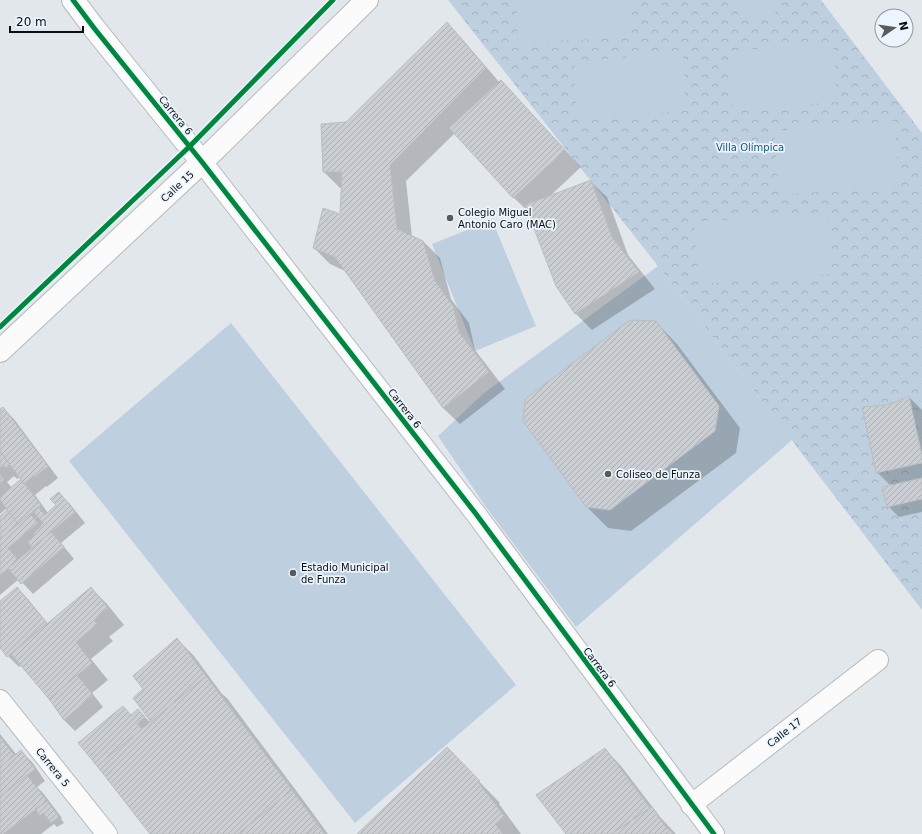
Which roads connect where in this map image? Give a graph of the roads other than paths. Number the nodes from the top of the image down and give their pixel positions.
1 (73, 0) edge
2 (367, 0) edge
3 (202, 162) junction
4 (0, 351) edge
5 (878, 660) dead end
6 (0, 700) edge
7 (691, 805) junction
8 (107, 834) edge
9 (714, 834) edge

1 - 3 street, Carrera 6
2 - 3 street, Calle 15
3 - 4 street, Calle 15
3 - 7 street, Carrera 6
5 - 7 street, Calle 17
6 - 8 street, Carrera 5
7 - 9 street, Carrera 6

